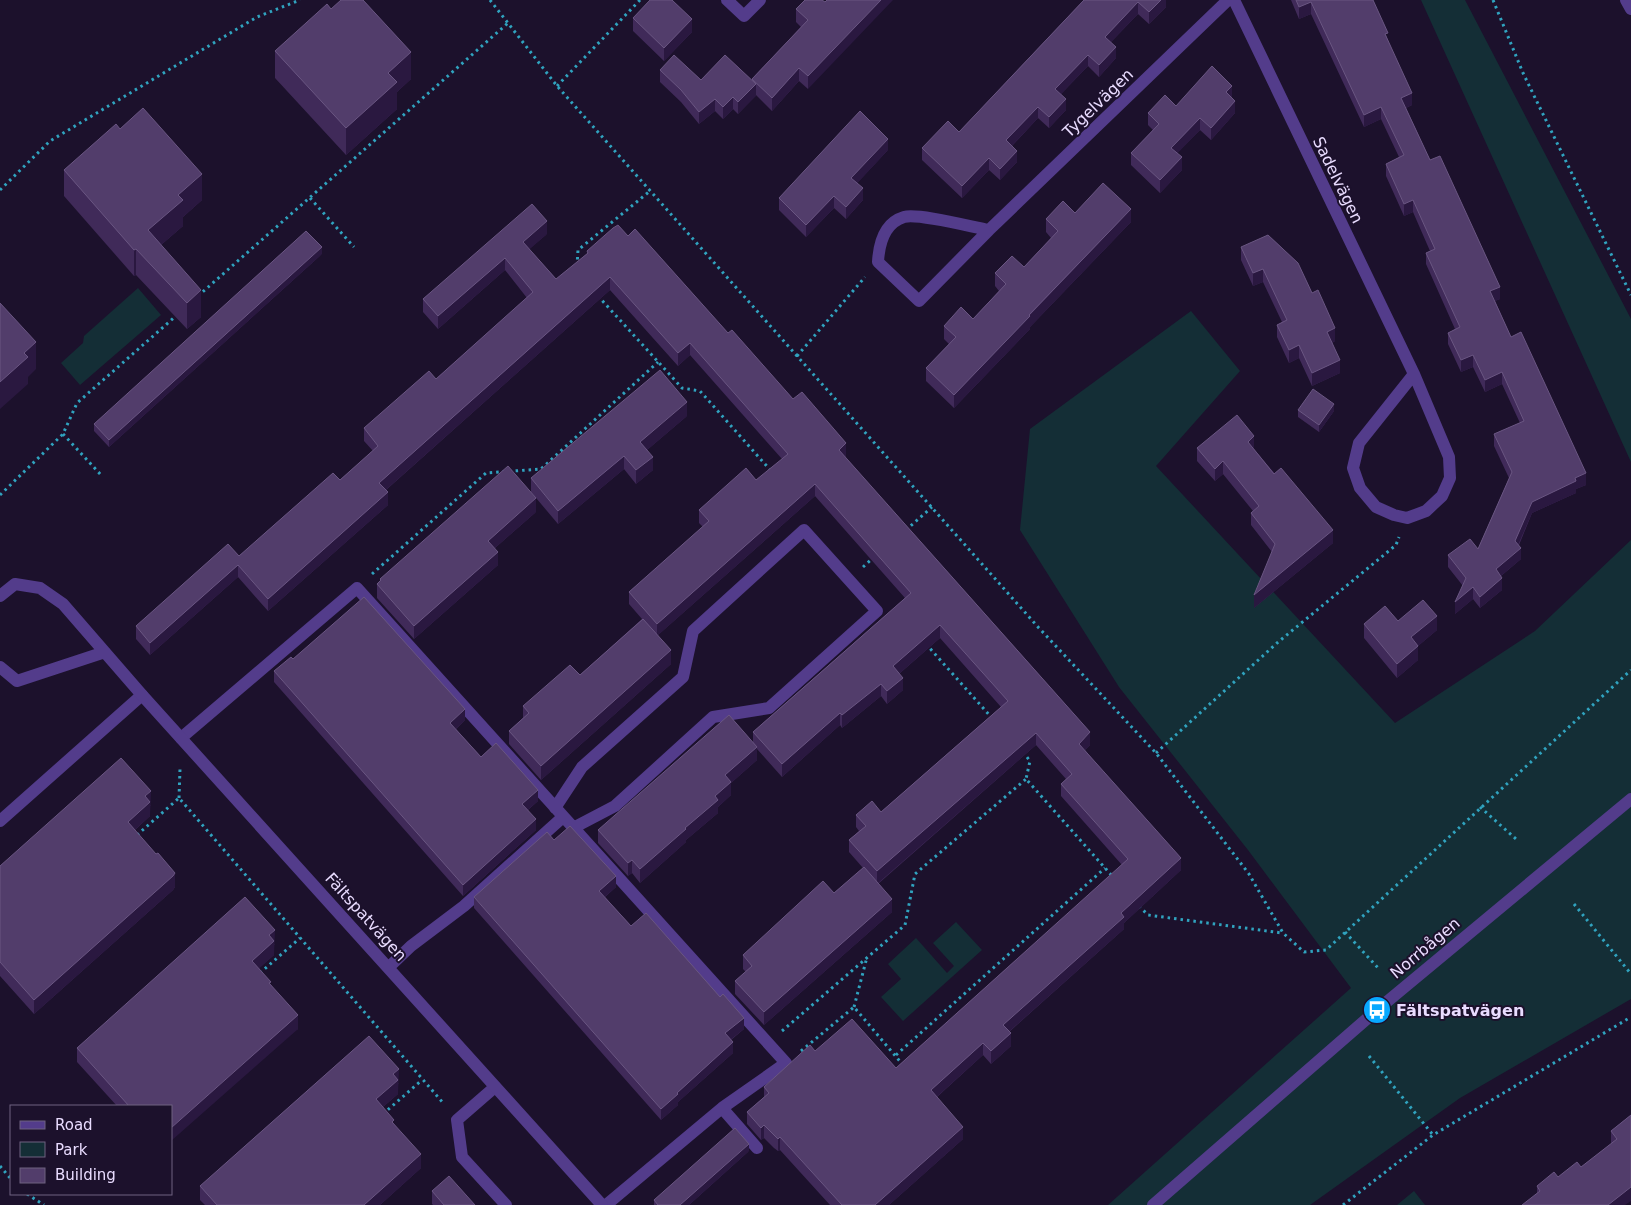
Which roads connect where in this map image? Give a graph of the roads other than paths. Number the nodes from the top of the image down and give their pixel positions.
1 (727, 0) edge
2 (760, 0) edge
3 (1228, 0) edge
4 (1234, 0) edge
5 (1626, 0) edge
6 (1631, 9) edge
7 (989, 230) junction
8 (1414, 374) junction
9 (0, 596) edge
10 (105, 652) junction
11 (0, 667) edge
12 (142, 695) junction
13 (181, 738) junction
14 (1631, 799) edge
15 (559, 812) junction
16 (0, 821) edge
17 (573, 828) junction
18 (389, 966) junction
19 (495, 1087) junction
20 (722, 1108) junction
21 (757, 1148) dead end
22 (506, 1205) edge
23 (604, 1205) edge
24 (1153, 1205) edge

1 - 2 street
3 - 7 street, Tygelvägen
4 - 8 street, Sadelvägen
5 - 6 street
7 - 7 street, Tygelvägen
8 - 8 street, Sadelvägen
9 - 10 street, Fältspatvägen
10 - 11 street
10 - 12 street, Fältspatvägen
12 - 13 street, Fältspatvägen
12 - 16 street
13 - 15 street
13 - 18 street, Fältspatvägen
14 - 24 street, Norrbågen
15 - 17 street
15 - 17 street
15 - 18 street
17 - 20 street
18 - 19 street, Fältspatvägen
19 - 22 street
19 - 23 street, Fältspatvägen
20 - 21 street
20 - 23 street

